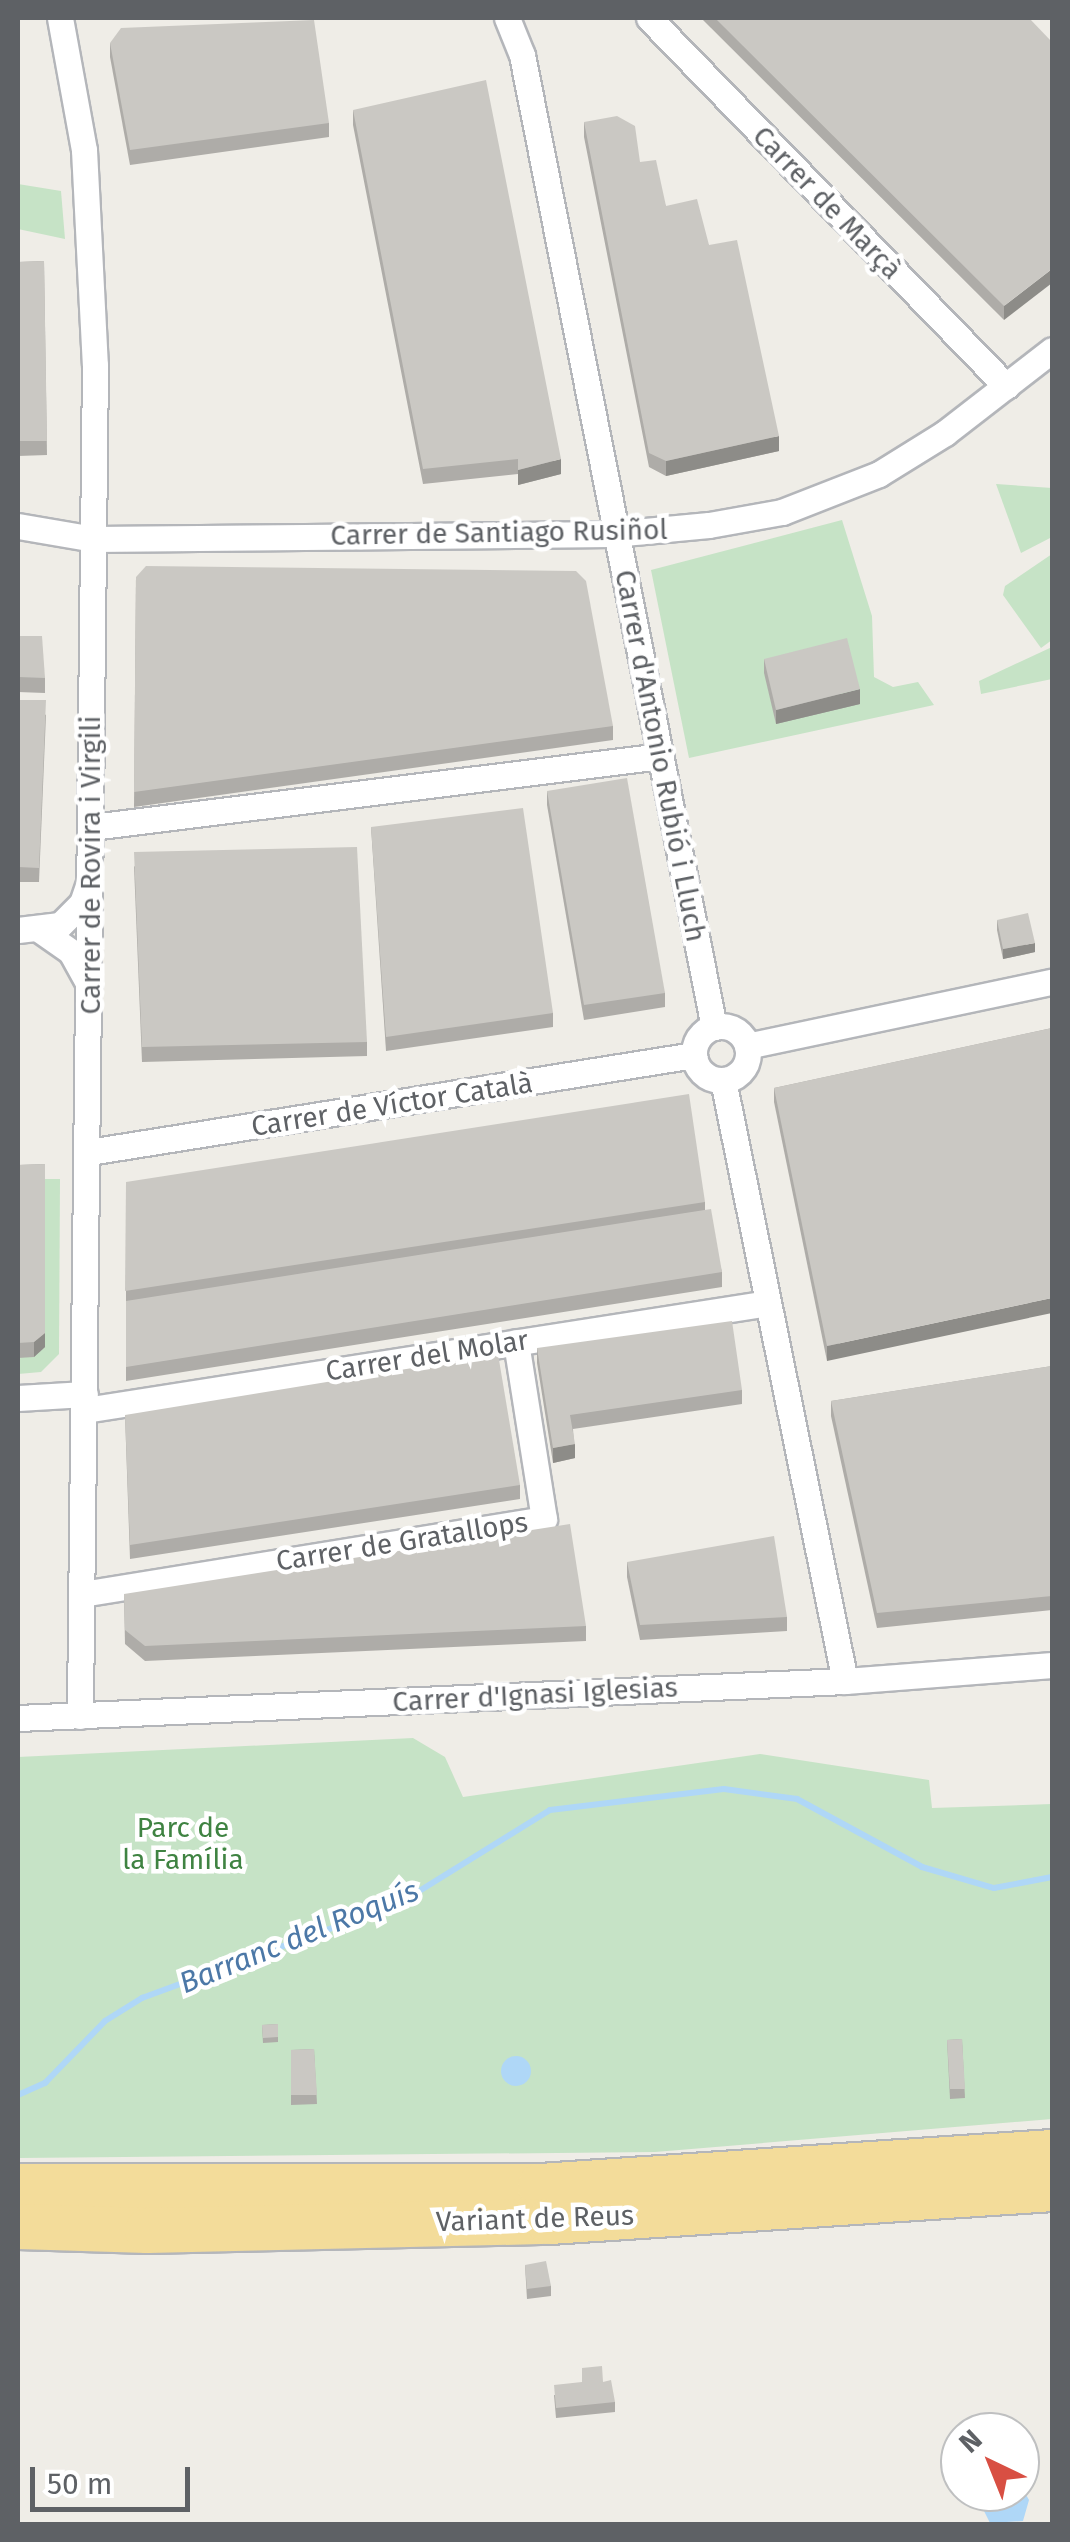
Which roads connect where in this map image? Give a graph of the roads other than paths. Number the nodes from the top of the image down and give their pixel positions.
1 (60, 18) edge
2 (507, 18) edge
3 (650, 18) edge
4 (1052, 350) edge
5 (1006, 386) junction
6 (18, 526) edge
7 (614, 534) junction
8 (94, 540) junction
9 (661, 756) junction
10 (92, 827) junction
11 (92, 870) junction
12 (29, 930) edge
13 (1052, 982) edge
14 (90, 988) junction
15 (714, 1027) junction
16 (747, 1046) junction
17 (694, 1056) junction
18 (723, 1080) junction
19 (89, 1152) junction
20 (768, 1303) junction
21 (516, 1342) junction
22 (18, 1398) edge
23 (85, 1402) junction
24 (82, 1594) junction
25 (1052, 1665) edge
26 (844, 1682) junction
27 (80, 1716) junction
28 (18, 1718) edge
29 (1052, 2152) edge
30 (18, 2186) edge
31 (1052, 2188) edge
32 (18, 2226) edge

1 - 8 street, Carrer de Rovira i Virgili
2 - 7 street, Carrer d'Antonio Rubió i Lluch
3 - 5 street, Carrer de Marçà
4 - 5 street, Carrer de Santiago Rusiñol
5 - 7 street, Carrer de Santiago Rusiñol
6 - 8 street, Carrer de Santiago Rusiñol
7 - 8 street, Carrer de Santiago Rusiñol
7 - 9 street, Carrer d'Antonio Rubió i Lluch
8 - 10 street, Carrer de Rovira i Virgili
9 - 10 street
9 - 15 street, Carrer d'Antonio Rubió i Lluch
10 - 11 street, Carrer de Rovira i Virgili
11 - 12 street
11 - 14 street, Carrer de Rovira i Virgili
12 - 14 street
13 - 16 street
14 - 19 street, Carrer de Rovira i Virgili
15 - 16 street
15 - 17 street
16 - 18 street
17 - 18 street
17 - 19 street, Carrer de Víctor Català
18 - 20 street
19 - 23 street, Carrer de Rovira i Virgili
20 - 21 street, Carrer del Molar
20 - 26 street
21 - 23 street, Carrer del Molar
21 - 24 street, Carrer de Gratallops
22 - 23 street, Carrer del Molar
23 - 24 street, Carrer de Rovira i Virgili
24 - 27 street, Carrer de Rovira i Virgili
25 - 26 street, Carrer d'Ignasi Iglesias
26 - 27 street, Carrer d'Ignasi Iglesias
27 - 28 street, Carrer d'Ignasi Iglesias
29 - 30 highway, Variant de Reus
31 - 32 highway, Variant de Reus

